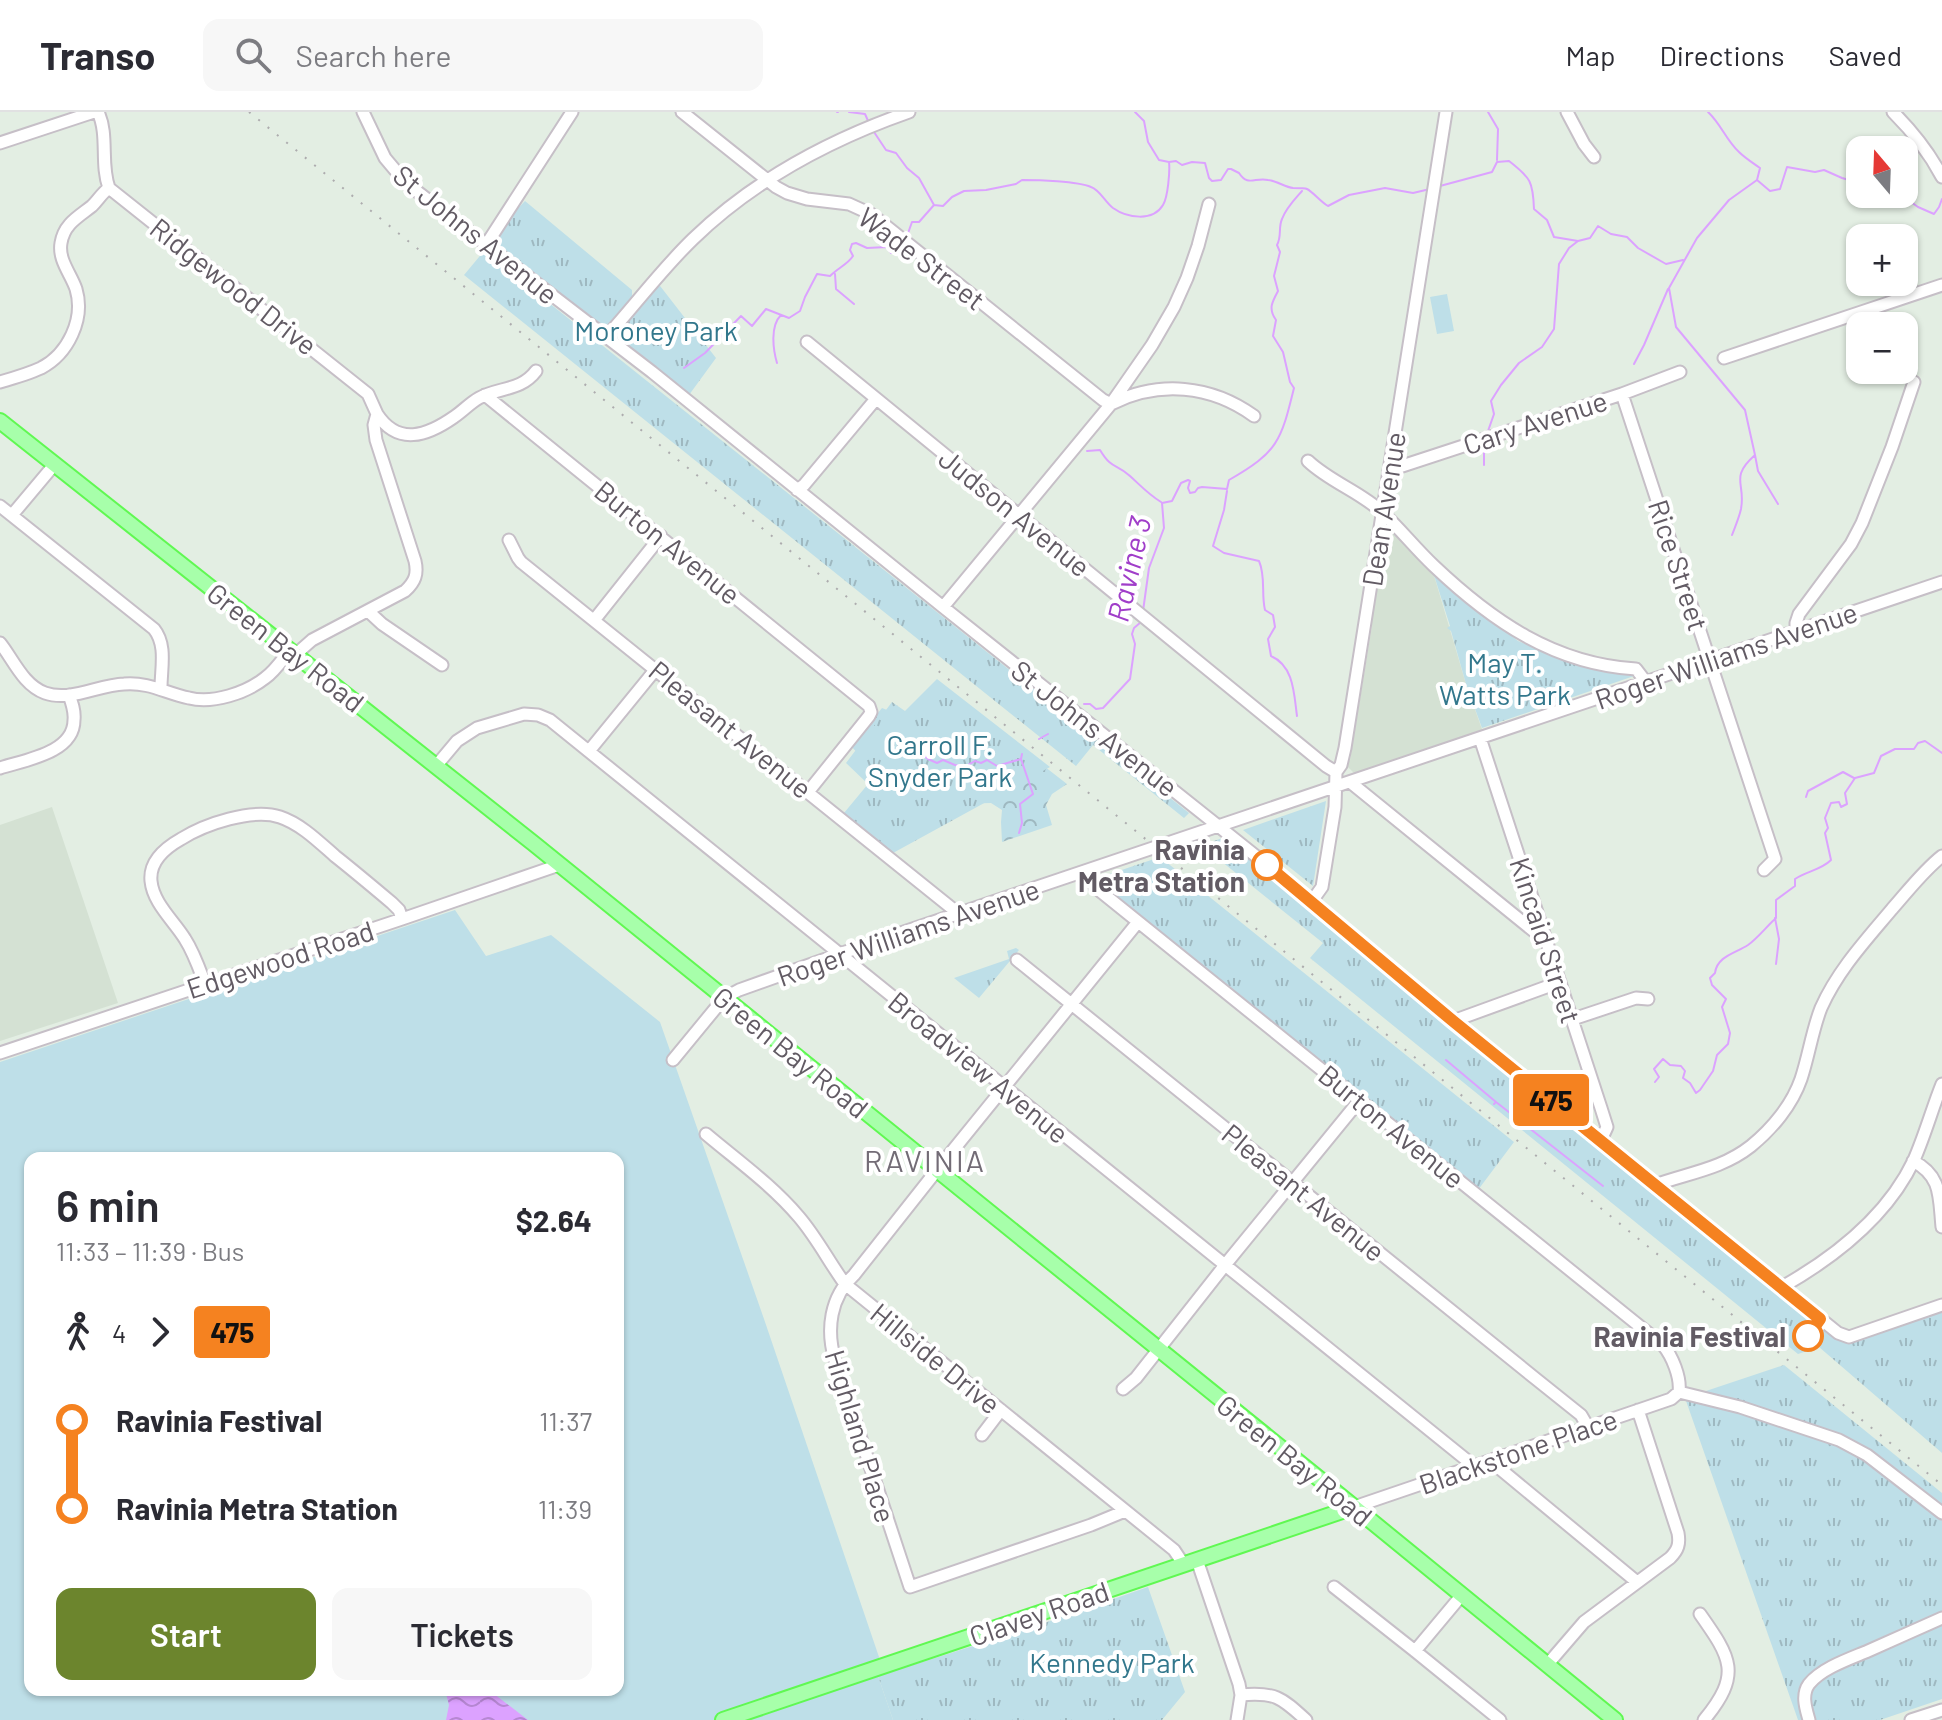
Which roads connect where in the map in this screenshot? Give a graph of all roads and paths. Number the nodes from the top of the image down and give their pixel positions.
1 (96, 112) edge
2 (572, 112) edge
3 (682, 112) edge
4 (909, 112) edge
5 (1446, 112) edge
6 (1567, 112) edge
7 (1893, 112) edge
8 (365, 115) edge
9 (0, 143) edge
10 (1594, 157) dead end
11 (1942, 177) edge
12 (766, 180) junction
13 (109, 188) junction
14 (1209, 204) dead end
15 (486, 245) junction
16 (1942, 285) edge
17 (607, 336) junction
18 (807, 342) dead end
19 (1724, 358) dead end
20 (536, 371) dead end
21 (1680, 372) dead end
22 (0, 382) edge
23 (1913, 384) edge
24 (1622, 394) junction
25 (485, 395) junction
26 (875, 400) junction
27 (1111, 404) junction
28 (377, 414) junction
29 (1254, 416) dead end
30 (0, 421) edge
31 (401, 435) junction
32 (382, 454) junction
33 (1308, 461) dead end
34 (54, 465) junction
35 (1390, 470) junction
36 (797, 490) junction
37 (0, 506) edge
38 (1382, 512) junction
39 (12, 515) junction
40 (1019, 515) junction
41 (661, 536) junction
42 (509, 540) dead end
43 (1942, 582) edge
44 (943, 607) junction
45 (368, 611) junction
46 (595, 619) junction
47 (1796, 631) junction
48 (0, 643) edge
49 (293, 652) junction
50 (1710, 660) junction
51 (442, 665) dead end
52 (656, 669) junction
53 (1646, 682) junction
54 (161, 688) junction
55 (69, 695) junction
56 (1480, 738) junction
57 (589, 751) junction
58 (436, 766) junction
59 (0, 768) edge
60 (1336, 772) junction
61 (1350, 782) junction
62 (1336, 787) junction
63 (808, 792) junction
64 (1219, 826) junction
65 (1942, 856) edge
66 (559, 865) junction
67 (1764, 870) dead end
68 (1086, 872) junction
69 (1312, 901) junction
70 (959, 914) junction
71 (402, 919) junction
72 (1138, 922) junction
73 (1546, 941) junction
74 (840, 954) junction
75 (1017, 960) dead end
76 (1560, 982) junction
77 (205, 984) junction
78 (724, 998) junction
79 (1648, 999) dead end
80 (1072, 1005) junction
81 (1573, 1019) junction
82 (1453, 1021) junction
83 (0, 1053) edge
84 (673, 1060) dead end
85 (1942, 1084) edge
86 (1004, 1088) junction
87 (1359, 1101) junction
88 (706, 1134) dead end
89 (1601, 1140) junction
90 (1913, 1161) junction
91 (937, 1170) junction
92 (1292, 1183) junction
93 (1655, 1185) junction
94 (1942, 1227) edge
95 (1225, 1265) junction
96 (845, 1284) junction
97 (1782, 1287) junction
98 (1942, 1305) edge
99 (1158, 1349) junction
100 (1123, 1389) dead end
101 (1679, 1392) junction
102 (1001, 1410) junction
103 (1638, 1410) junction
104 (1588, 1427) junction
105 (982, 1435) dead end
106 (1494, 1459) junction
107 (1474, 1466) junction
108 (1354, 1507) junction
109 (1125, 1511) junction
110 (1942, 1513) edge
111 (1190, 1562) junction
112 (1637, 1582) junction
113 (1334, 1587) dead end
114 (1461, 1596) junction
115 (1700, 1614) dead end
116 (1942, 1618) edge
117 (1415, 1651) junction
118 (1547, 1665) junction
119 (1241, 1695) junction
120 (1942, 1710) edge
121 (723, 1720) edge
122 (1237, 1720) edge
123 (1306, 1720) edge
124 (1500, 1720) edge
125 (1615, 1720) edge
126 (1704, 1720) edge
127 (1809, 1720) edge
128 (1911, 1720) edge

1 - 9 street
1 - 13 street
2 - 15 street
3 - 12 street, Wade Street
4 - 12 street
5 - 35 street, Dean Avenue
6 - 10 street
7 - 11 street
8 - 15 street, St Johns Avenue
12 - 17 street
12 - 27 street, Wade Street
13 - 22 street
13 - 28 street, Ridgewood Drive
14 - 27 street
15 - 17 street, St Johns Avenue
16 - 19 street
17 - 36 street, St Johns Avenue
18 - 26 street, Judson Avenue
20 - 25 street
21 - 24 street, Cary Avenue
23 - 47 street
24 - 35 street, Cary Avenue
24 - 50 street, Rice Street
25 - 31 street
25 - 41 street, Burton Avenue
26 - 36 street
26 - 40 street, Judson Avenue
27 - 29 street
27 - 40 street
28 - 31 street, Ridgewood Drive
28 - 32 street
30 - 34 main road, Green Bay Road
31 - 32 street
32 - 45 street
33 - 38 street
34 - 39 street
34 - 49 main road, Green Bay Road
35 - 38 street, Dean Avenue
36 - 44 street, St Johns Avenue
37 - 39 street
38 - 53 street
38 - 60 street, Dean Avenue
39 - 54 street
40 - 44 street
40 - 60 street, Judson Avenue
41 - 46 street
41 - 63 street, Burton Avenue
42 - 46 street, Pleasant Avenue
43 - 47 street, Roger Williams Avenue
44 - 64 street, St Johns Avenue
45 - 49 street
45 - 51 street
46 - 52 street, Pleasant Avenue
47 - 50 street, Roger Williams Avenue
48 - 55 street
49 - 54 street
49 - 58 main road, Green Bay Road
50 - 53 street, Roger Williams Avenue
50 - 67 street, Rice Street
52 - 57 street
52 - 63 street, Pleasant Avenue
53 - 56 street, Roger Williams Avenue
54 - 55 street
55 - 59 street
56 - 61 street, Roger Williams Avenue
56 - 73 street, Kincaid Street
57 - 58 street, Broadview Avenue
57 - 74 street, Broadview Avenue
58 - 66 main road, Green Bay Road
60 - 62 street, Dean Avenue
61 - 62 street, Roger Williams Avenue
61 - 73 street
62 - 64 street, Roger Williams Avenue
62 - 69 street, Dean Avenue
63 - 70 street, Pleasant Avenue
64 - 68 street, Roger Williams Avenue
64 - 69 street, St Johns Avenue
65 - 93 street
66 - 71 street, Edgewood Road
66 - 78 main road, Green Bay Road
68 - 70 street, Roger Williams Avenue
68 - 72 street, Burton Avenue
69 - 82 street, St Johns Avenue
70 - 74 street, Roger Williams Avenue
71 - 77 street, Edgewood Road
71 - 77 street
72 - 80 street, Highland Place
72 - 87 street, Burton Avenue
73 - 76 street, Kincaid Street
74 - 78 street, Roger Williams Avenue
74 - 86 street, Broadview Avenue
75 - 80 street, Pleasant Avenue
76 - 81 street, Kincaid Street
76 - 82 street
77 - 83 street, Edgewood Road
78 - 84 street, Roger Williams Avenue
78 - 91 main road, Green Bay Road
79 - 81 street
80 - 86 street, Highland Place
80 - 92 street, Pleasant Avenue
81 - 89 street, Kincaid Street
82 - 89 street, St Johns Avenue
85 - 90 street
86 - 91 street, Highland Place
86 - 95 street, Broadview Avenue
87 - 92 street
87 - 101 street, Burton Avenue
88 - 96 street, Hillside Drive
89 - 93 street, St Johns Avenue
90 - 94 street
90 - 97 street
91 - 96 street, Highland Place
91 - 99 main road, Green Bay Road
92 - 95 street
92 - 104 street, Pleasant Avenue
93 - 97 street, St Johns Avenue
95 - 99 street
95 - 107 street, Broadview Avenue
96 - 102 street, Hillside Drive
96 - 109 street, Highland Place
97 - 98 street, St Johns Avenue
99 - 100 street
99 - 108 main road, Green Bay Road
101 - 103 street, Blackstone Place
101 - 110 street
102 - 105 street
102 - 109 street, Hillside Drive
103 - 104 street, Blackstone Place
103 - 112 street
104 - 106 street, Blackstone Place
106 - 107 street, Blackstone Place
106 - 112 street
107 - 108 street, Blackstone Place
108 - 111 main road, Clavey Road
108 - 114 main road, Green Bay Road
109 - 111 street, Hillside Drive
111 - 119 street
111 - 121 main road, Clavey Road
112 - 118 street
113 - 117 street
114 - 117 street
114 - 118 main road, Green Bay Road
115 - 126 street
116 - 127 street
117 - 124 street
118 - 125 main road, Green Bay Road
119 - 122 street
119 - 123 street
120 - 128 street

